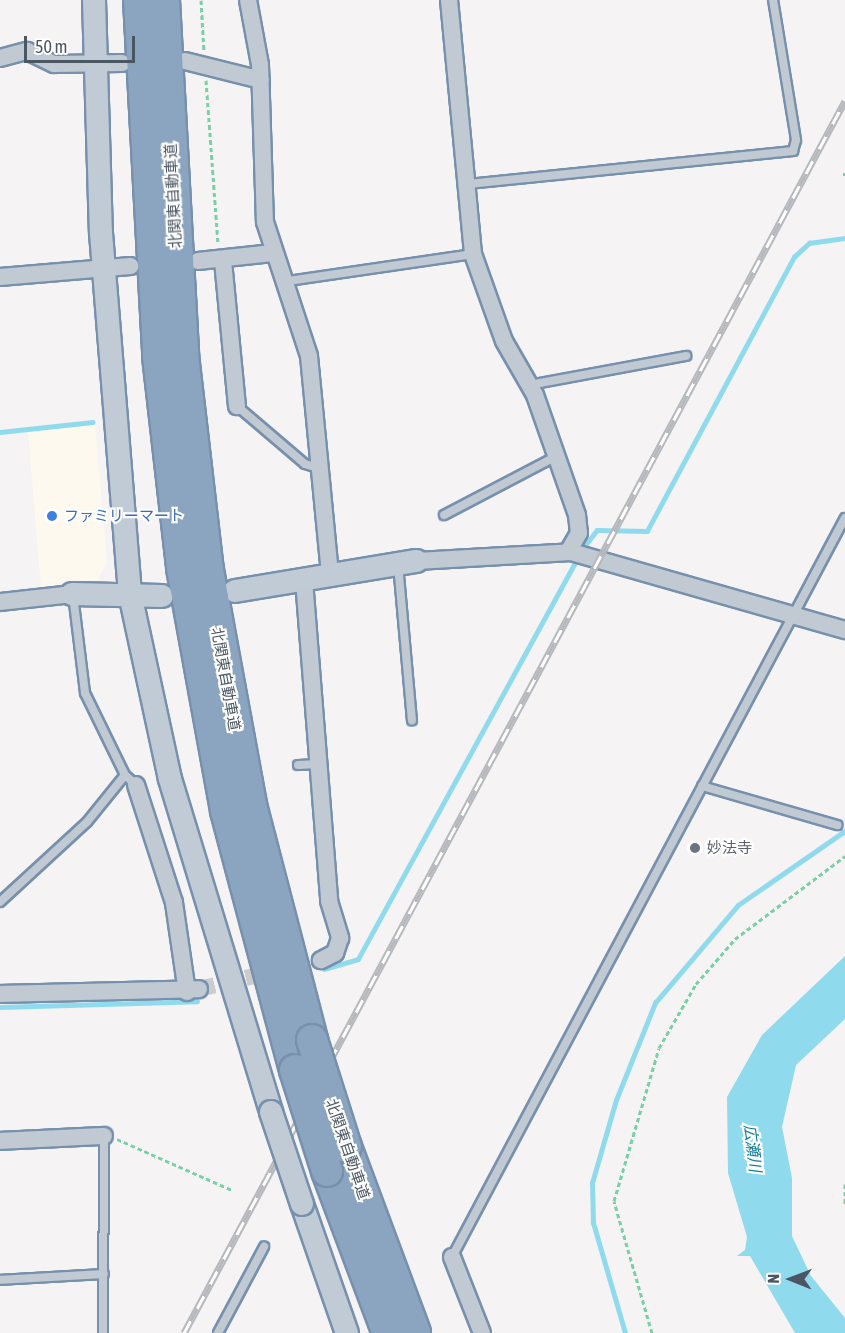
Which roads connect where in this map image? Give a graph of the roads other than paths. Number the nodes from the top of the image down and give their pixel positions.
1 (94, 0) edge
2 (139, 0) edge
3 (164, 0) edge
4 (248, 0) edge
5 (449, 0) edge
6 (773, 0) edge
7 (0, 58) edge
8 (185, 61) dead end
9 (96, 63) junction
10 (122, 63) dead end
11 (261, 80) junction
12 (468, 184) junction
13 (273, 252) junction
14 (473, 254) junction
15 (198, 261) dead end
16 (223, 261) junction
17 (131, 266) dead end
18 (103, 267) junction
19 (0, 277) edge
20 (288, 281) junction
21 (686, 356) dead end
22 (529, 385) junction
23 (237, 406) joint
24 (557, 456) junction
25 (318, 468) junction
26 (444, 515) dead end
27 (845, 518) edge
28 (568, 552) junction
29 (407, 562) junction
30 (330, 576) junction
31 (304, 580) junction
32 (235, 591) dead end
33 (72, 594) junction
34 (130, 594) junction
35 (162, 596) dead end
36 (0, 602) edge
37 (792, 615) junction
38 (845, 630) edge
39 (412, 720) dead end
40 (318, 764) junction
41 (298, 765) dead end
42 (130, 780) junction
43 (702, 786) junction
44 (837, 825) dead end
45 (0, 902) edge
46 (321, 960) tunnel mouth
47 (0, 994) edge
48 (104, 1136) joint
49 (0, 1141) edge
50 (264, 1247) dead end
51 (452, 1257) joint
52 (104, 1274) junction
53 (0, 1280) edge
54 (103, 1333) edge
55 (218, 1333) edge
56 (347, 1333) edge
57 (388, 1333) edge
58 (416, 1333) edge
59 (482, 1333) edge

1 - 9 street
2 - 57 highway, 北関東自動車道, bridge
3 - 58 highway, 北関東自動車道, bridge
4 - 11 street
5 - 12 street
6 - 12 lane
7 - 9 street
8 - 11 street
9 - 10 street
9 - 18 street
11 - 13 street
12 - 14 street
13 - 16 street
13 - 20 street
14 - 20 lane
14 - 22 street
15 - 16 street
16 - 23 street
17 - 18 street
18 - 19 street
18 - 34 street
20 - 25 street
21 - 22 lane
22 - 24 street
23 - 25 lane
24 - 26 lane
24 - 28 street
25 - 30 street
27 - 37 lane
28 - 29 street
28 - 37 street
29 - 30 street
29 - 39 lane
30 - 31 street
31 - 32 street
31 - 40 street
33 - 34 street
33 - 36 street
33 - 42 lane
34 - 35 street
34 - 56 street, bridge
37 - 38 street
37 - 43 lane
40 - 41 lane
40 - 46 street
42 - 45 lane
42 - 47 street
43 - 44 lane
43 - 51 lane
48 - 49 street
48 - 52 lane
50 - 55 lane
51 - 59 street
52 - 53 lane
52 - 54 lane

